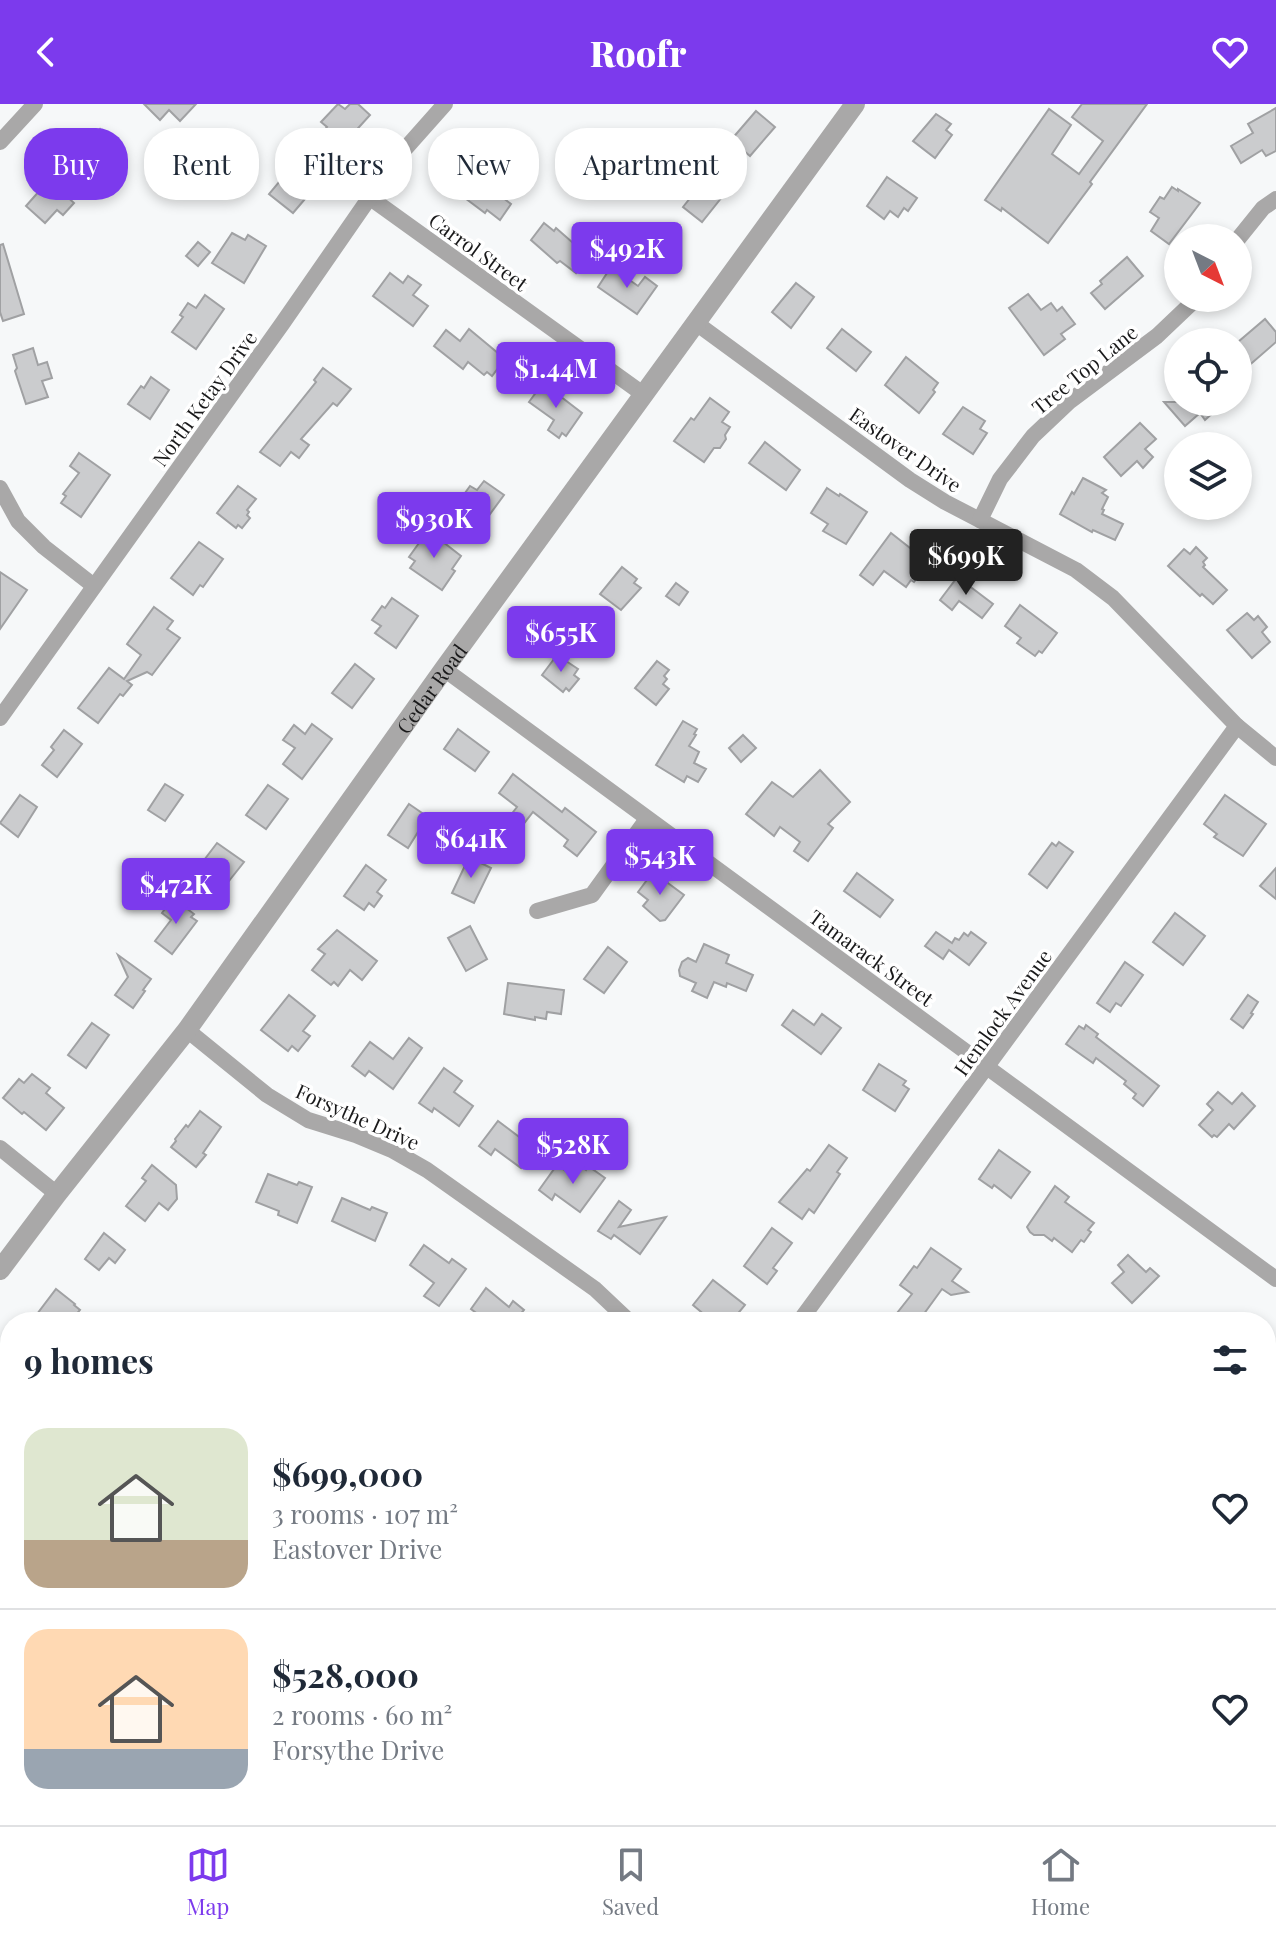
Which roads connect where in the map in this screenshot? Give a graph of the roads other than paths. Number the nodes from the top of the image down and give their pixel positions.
1 (35, 104) edge
2 (445, 104) edge
3 (855, 104) edge
4 (412, 141) edge
5 (0, 142) edge
6 (1276, 199) edge
7 (367, 200) edge
8 (373, 200) edge
9 (1250, 224) edge
10 (1182, 312) edge
11 (696, 323) junction
12 (643, 394) junction
13 (0, 488) edge
14 (980, 520) junction
15 (94, 586) junction
16 (444, 669) junction
17 (0, 718) edge
18 (1237, 726) junction
19 (1276, 758) edge
20 (647, 819) junction
21 (537, 911) dead end
22 (187, 1030) junction
23 (987, 1066) junction
24 (0, 1148) edge
25 (57, 1194) junction
26 (0, 1270) edge
27 (1276, 1279) edge
28 (619, 1312) edge
29 (806, 1312) edge

1 - 5 street
2 - 4 street, North Ketay Drive
3 - 11 street, Cedar Road
6 - 9 street
7 - 15 street, North Ketay Drive
8 - 12 street, Carrol Street
10 - 14 street, Tree Top Lane
11 - 12 street, Cedar Road
11 - 14 street, Eastover Drive
12 - 16 street, Cedar Road
13 - 15 street
14 - 18 street, Eastover Drive
15 - 17 street, North Ketay Drive
16 - 20 street, Tamarack Street
16 - 22 street, Cedar Road
18 - 19 street, Eastover Drive
18 - 23 street, Hemlock Avenue
20 - 21 street
20 - 23 street, Tamarack Street
22 - 25 street, Cedar Road
22 - 28 street, Forsythe Drive
23 - 27 street, Tamarack Street
23 - 29 street, Hemlock Avenue
24 - 25 street
25 - 26 street, Cedar Road

